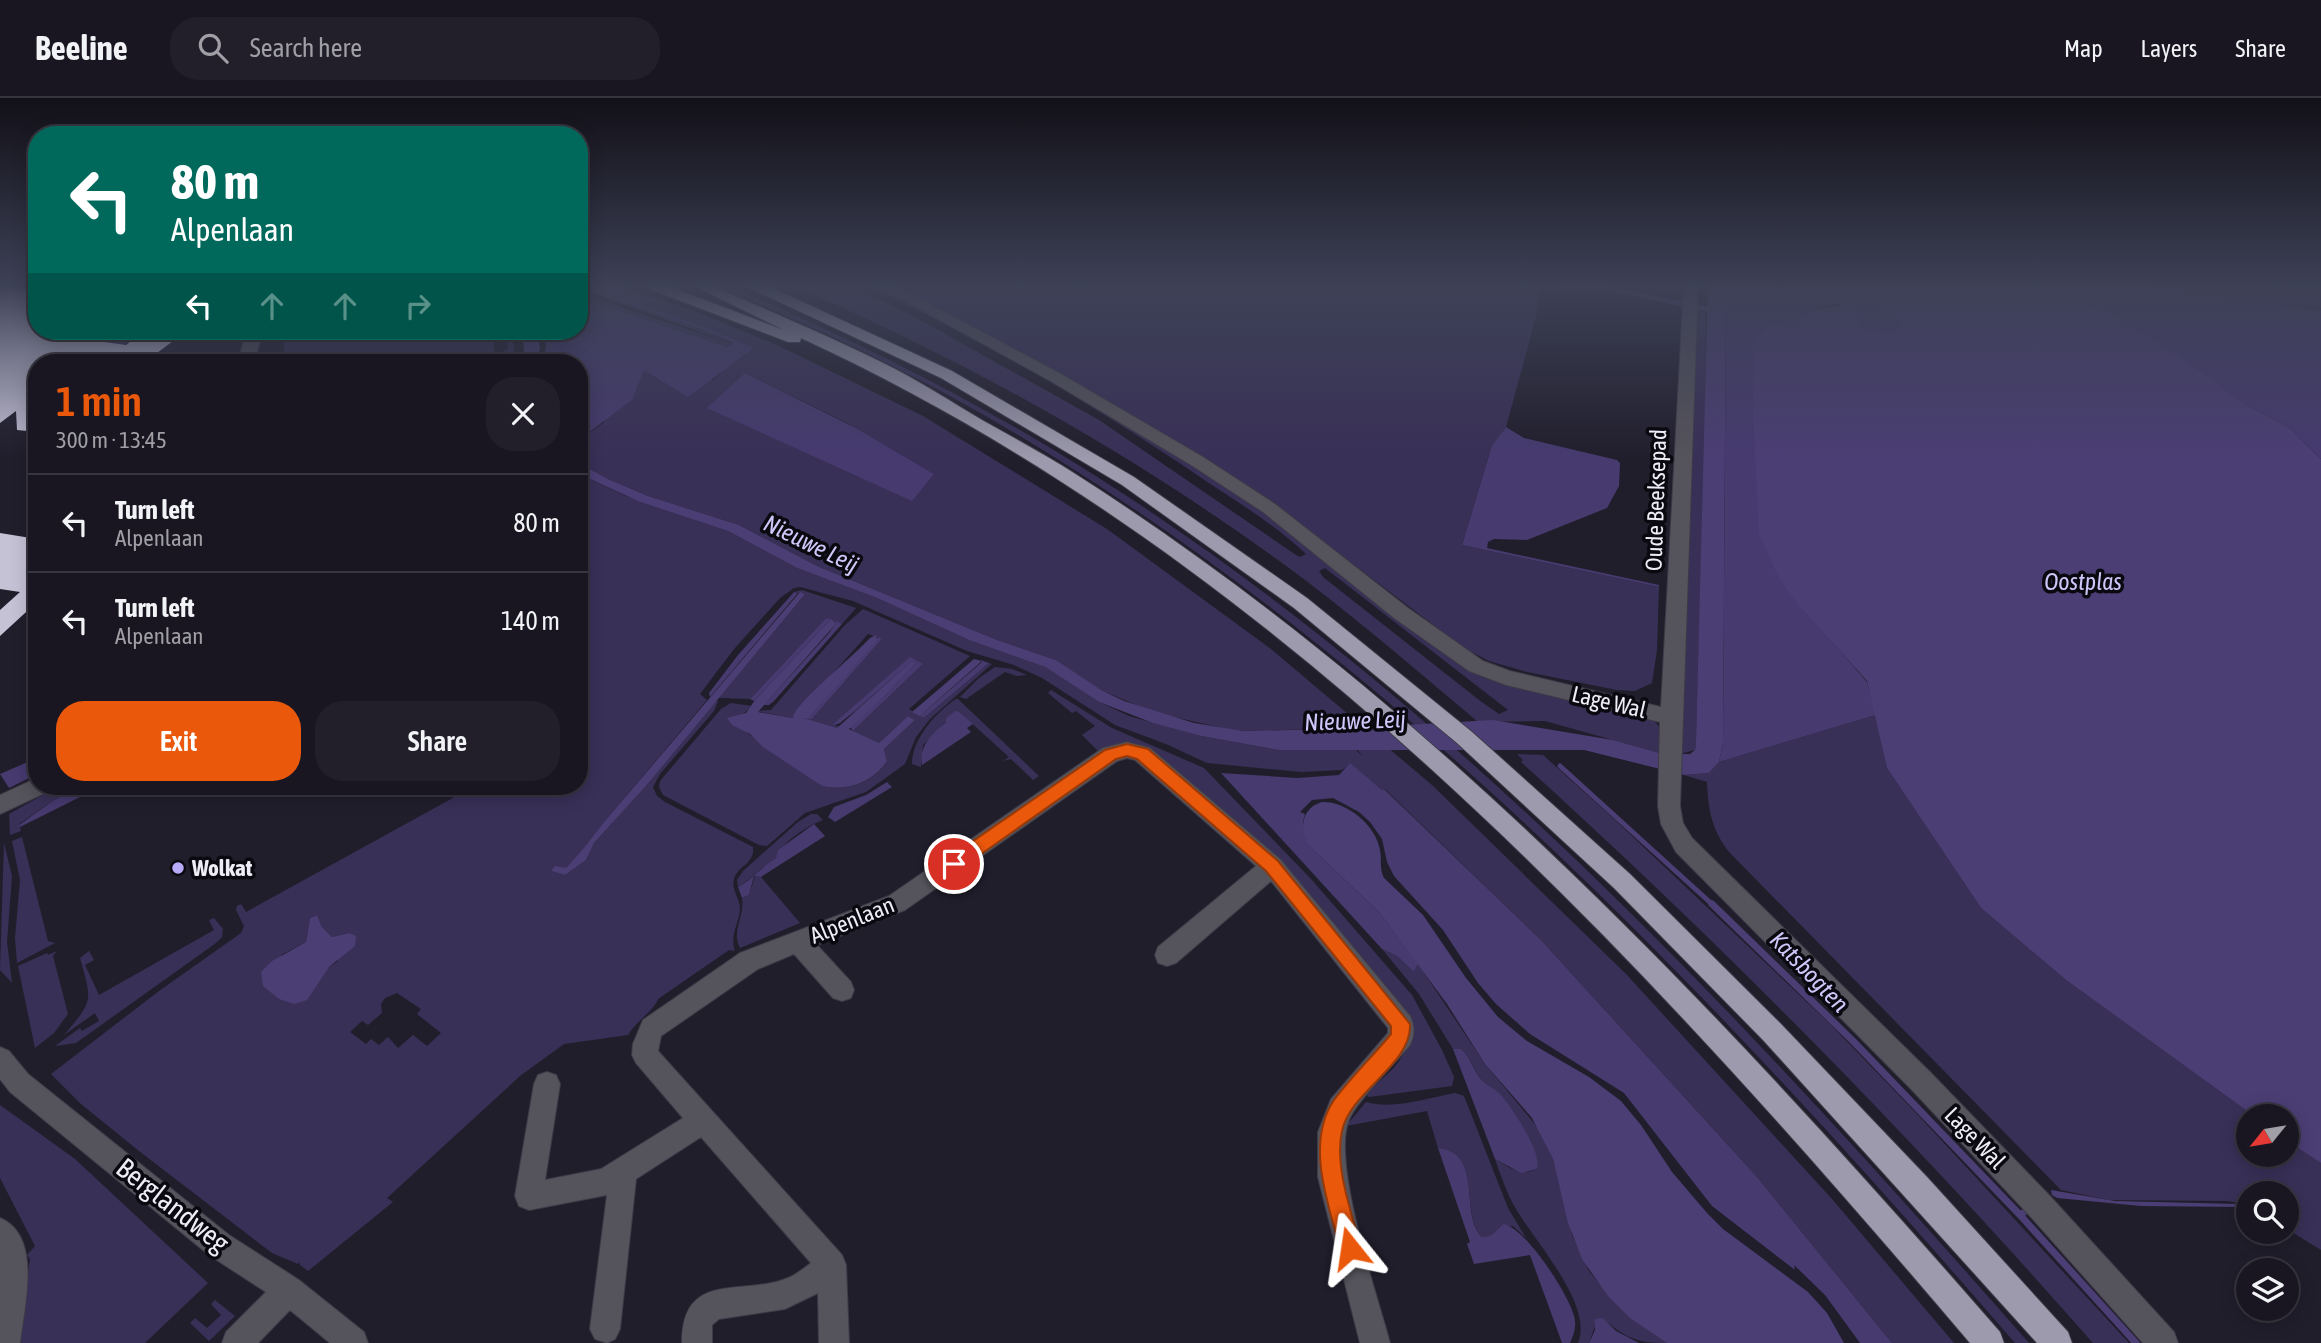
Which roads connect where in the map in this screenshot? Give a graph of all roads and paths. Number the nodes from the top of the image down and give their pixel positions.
1 (805, 343) edge
2 (830, 343) edge
3 (884, 343) edge
4 (992, 343) edge
5 (1688, 343) edge
6 (895, 377) junction
7 (1671, 717) junction
8 (28, 791) edge
9 (0, 804) edge
10 (1272, 866) junction
11 (799, 942) junction
12 (1167, 955) dead end
13 (842, 990) dead end
14 (0, 1059) edge
15 (547, 1084) dead end
16 (702, 1121) junction
17 (623, 1173) junction
18 (0, 1231) edge
19 (832, 1265) junction
20 (289, 1290) junction
21 (605, 1329) dead end
22 (5, 1343) edge
23 (237, 1343) edge
24 (353, 1343) edge
25 (696, 1343) edge
26 (834, 1343) edge
27 (1375, 1343) edge
28 (1989, 1343) edge
29 (2057, 1343) edge
30 (2163, 1343) edge

1 - 6 highway
2 - 6 highway
3 - 29 highway
4 - 7 street, Lage Wal
5 - 7 street, Oude Beeksepad
6 - 28 highway
7 - 30 street, Lage Wal
8 - 9 street
10 - 11 street, Alpenlaan
10 - 12 street
10 - 27 street, Alpenlaan
11 - 13 street, Alpenlaan
11 - 16 street, Alpenlaan
14 - 20 street, Berglandweg
15 - 17 street
16 - 17 street
16 - 19 street, Alpenlaan
17 - 21 street
18 - 22 street
19 - 25 street
19 - 26 street
20 - 23 street
20 - 24 street, Berglandweg

